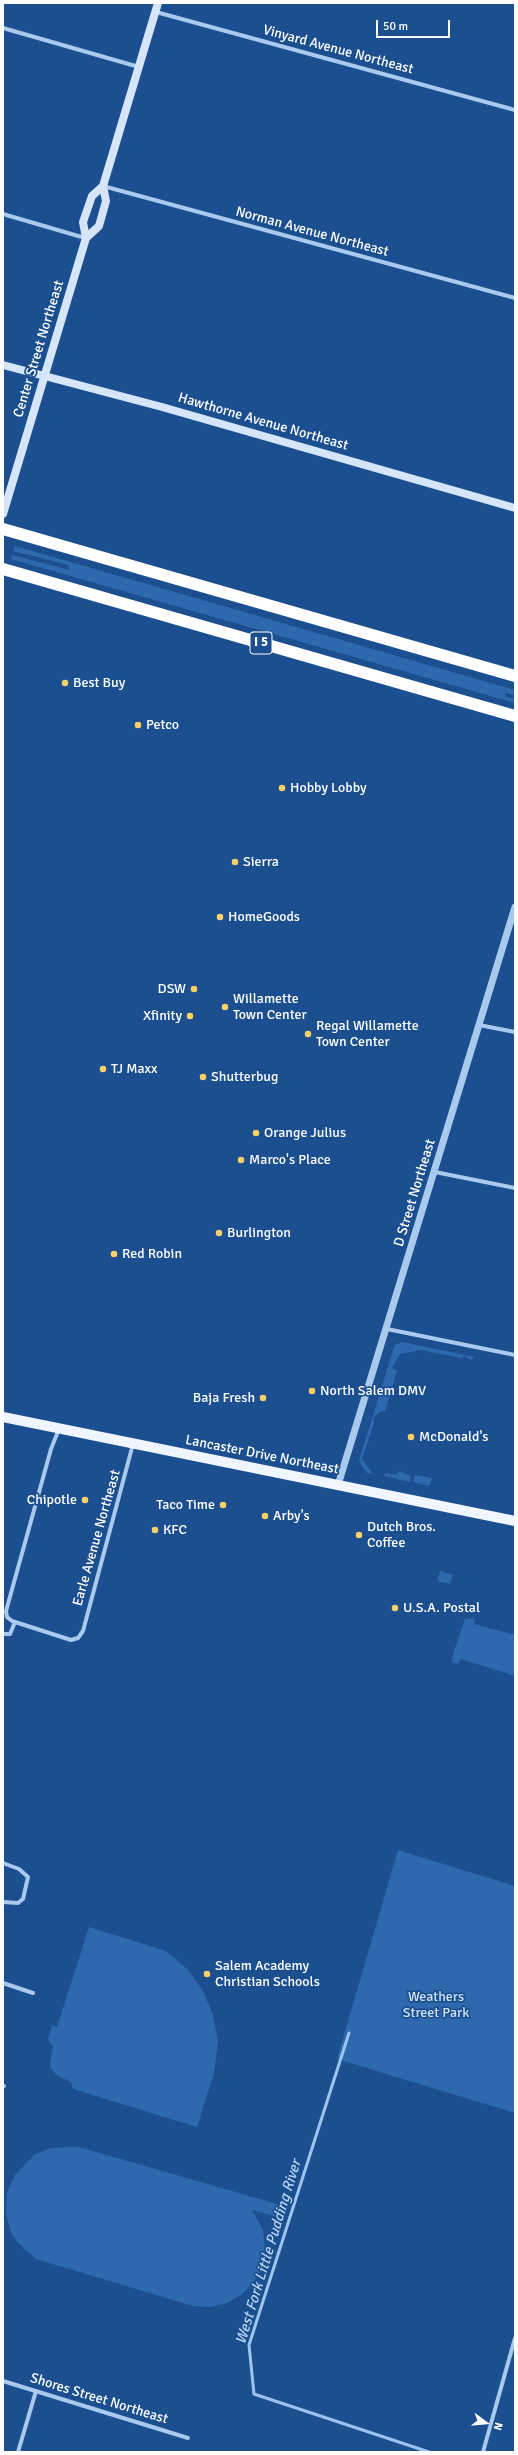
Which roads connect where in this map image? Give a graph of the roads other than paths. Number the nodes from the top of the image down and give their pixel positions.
1 (158, 3) edge
2 (156, 12) junction
3 (3, 28) edge
4 (139, 67) junction
5 (515, 110) edge
6 (103, 186) junction
7 (3, 214) edge
8 (86, 238) junction
9 (515, 298) edge
10 (3, 365) edge
11 (45, 376) junction
12 (515, 508) edge
13 (3, 514) edge
14 (3, 529) edge
15 (3, 569) edge
16 (515, 676) edge
17 (515, 716) edge
18 (515, 907) edge
19 (479, 1025) junction
20 (515, 1032) edge
21 (435, 1172) junction
22 (515, 1188) edge
23 (387, 1329) junction
24 (515, 1355) edge
25 (3, 1417) edge
26 (60, 1428) junction
27 (134, 1444) junction
28 (338, 1485) junction
29 (515, 1521) edge
30 (15, 1622) junction
31 (3, 1634) edge
32 (3, 1863) edge
33 (3, 1902) edge
34 (3, 1983) edge
35 (33, 1993) dead end
36 (515, 2338) edge
37 (3, 2381) edge
38 (36, 2391) junction
39 (188, 2438) dead end
40 (18, 2452) edge
41 (483, 2452) edge

1 - 2 main road, Center Street Northeast
2 - 4 main road, Center Street Northeast
2 - 5 street, Vinyard Avenue Northeast
3 - 4 street
4 - 6 main road, Center Street Northeast
6 - 8 main road, Center Street Northeast
6 - 8 main road, Center Street Northeast
6 - 9 street, Norman Avenue Northeast
7 - 8 street
8 - 11 main road, Center Street Northeast
10 - 11 main road, Hawthorne Avenue Northeast
11 - 12 main road, Hawthorne Avenue Northeast
11 - 13 main road, Center Street Northeast
14 - 16 highway
15 - 17 highway, I 5
18 - 19 street, D Street Northeast
19 - 20 street
19 - 21 street, D Street Northeast
21 - 22 street
21 - 23 street, D Street Northeast
23 - 24 street
23 - 28 street, D Street Northeast
25 - 26 main road, Lancaster Drive Northeast
26 - 27 main road, Lancaster Drive Northeast
26 - 30 street
27 - 28 main road, Lancaster Drive Northeast
27 - 30 street, Earle Avenue Northeast
28 - 29 main road, Lancaster Drive Northeast
30 - 31 street
32 - 33 street
34 - 35 street
36 - 41 street
37 - 38 street, Shores Street Northeast
38 - 39 street, Shores Street Northeast
38 - 40 street

